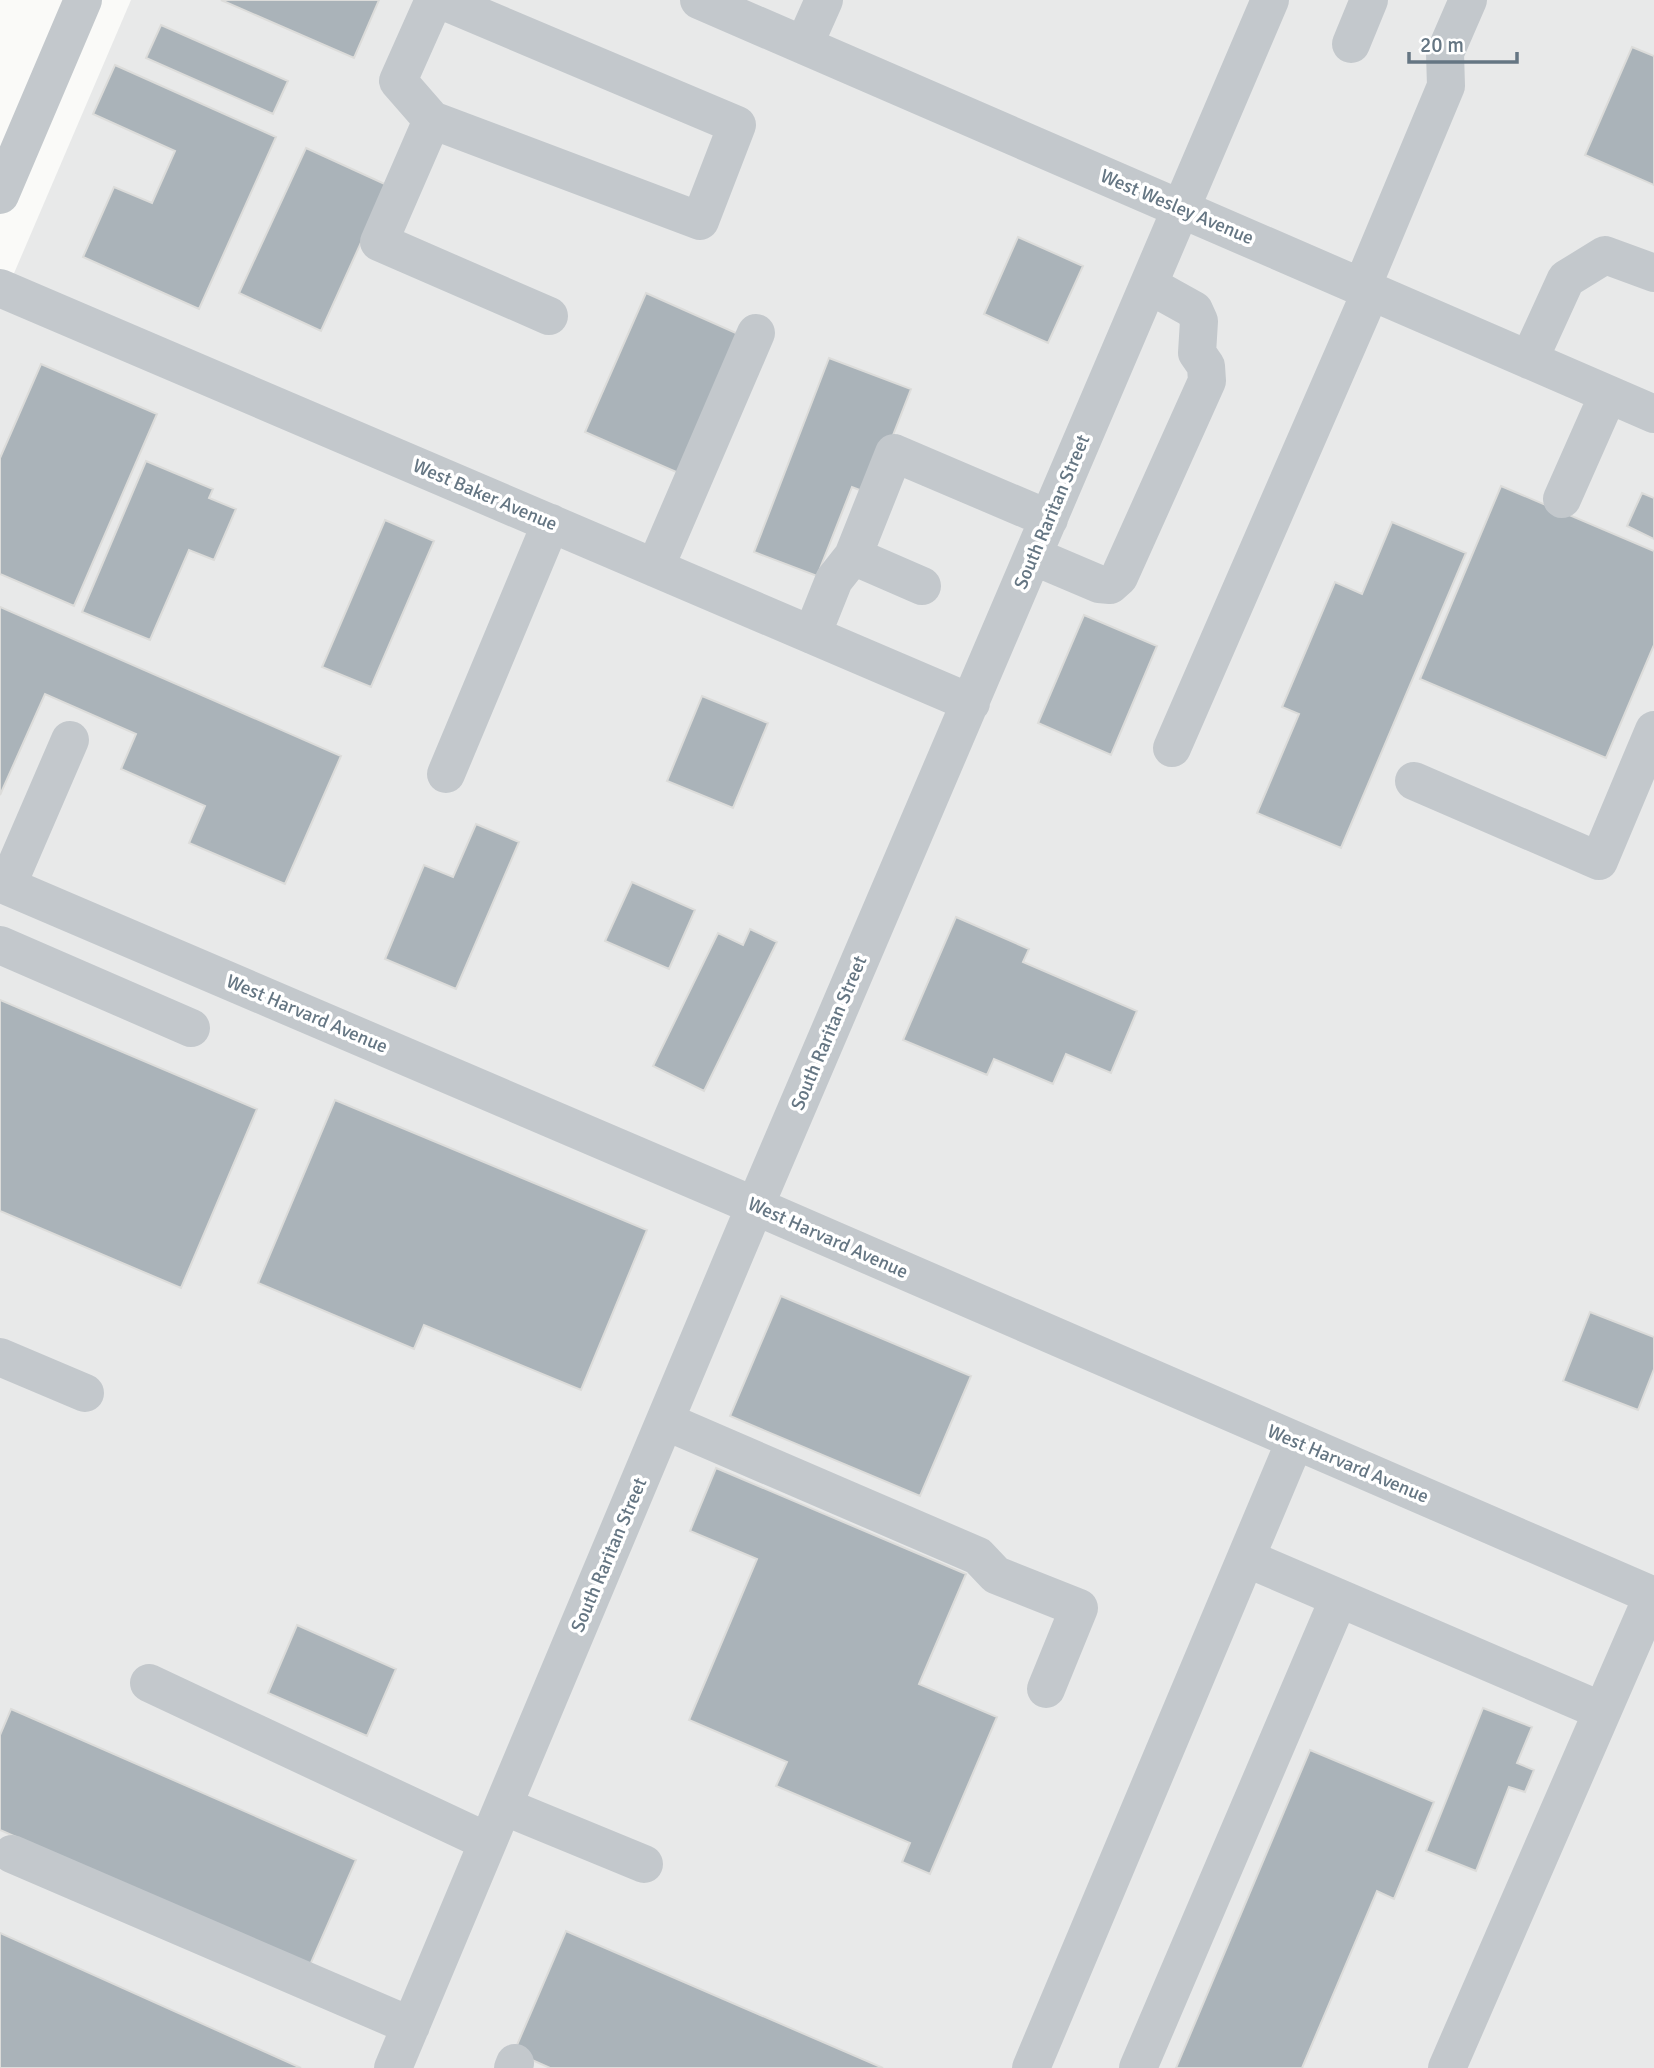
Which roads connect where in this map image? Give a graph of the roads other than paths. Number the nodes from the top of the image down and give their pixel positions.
1 (83, 0) edge
2 (434, 0) edge
3 (441, 0) edge
4 (699, 0) edge
5 (824, 0) edge
6 (1270, 0) edge
7 (1369, 0) edge
8 (1468, 0) edge
9 (1351, 44) dead end
10 (804, 45) junction
11 (432, 120) junction
12 (0, 195) edge
13 (1181, 209) junction
14 (1654, 274) edge
15 (1149, 285) junction
16 (0, 288) edge
17 (1366, 289) junction
18 (549, 316) dead end
19 (756, 333) dead end
20 (1529, 360) junction
21 (1608, 395) junction
22 (1654, 414) edge
23 (1562, 499) dead end
24 (1049, 519) junction
25 (551, 523) junction
26 (853, 556) junction
27 (1033, 556) junction
28 (655, 568) junction
29 (922, 586) dead end
30 (812, 635) junction
31 (971, 703) junction
32 (1654, 730) edge
33 (70, 740) dead end
34 (1172, 748) dead end
35 (446, 774) dead end
36 (1414, 781) dead end
37 (4, 885) edge
38 (106, 928) junction
39 (0, 945) edge
40 (83, 982) junction
41 (191, 1028) dead end
42 (755, 1206) junction
43 (0, 1357) edge
44 (85, 1393) dead end
45 (665, 1421) junction
46 (1295, 1441) junction
47 (1246, 1558) junction
48 (1654, 1596) edge
49 (1339, 1598) junction
50 (149, 1683) dead end
51 (1045, 1689) dead end
52 (1602, 1711) junction
53 (503, 1806) junction
54 (488, 1842) junction
55 (12, 1854) dead end
56 (644, 1864) dead end
57 (411, 2026) junction
58 (393, 2068) edge
59 (1031, 2068) edge
60 (1138, 2068) edge
61 (1447, 2068) edge

1 - 12 street
2 - 11 street
3 - 11 street
4 - 10 street, West Wesley Avenue
5 - 10 street
6 - 13 street, South Raritan Street
7 - 9 street
8 - 17 street
10 - 13 street, West Wesley Avenue
11 - 18 street
13 - 15 street, South Raritan Street
13 - 17 street, West Wesley Avenue
14 - 20 street
15 - 24 street, South Raritan Street
15 - 27 street
16 - 25 street, West Baker Avenue
17 - 20 street, West Wesley Avenue
17 - 34 street
19 - 28 street
20 - 21 street, West Wesley Avenue
21 - 22 street, West Wesley Avenue
21 - 23 street
24 - 26 street
24 - 27 street, South Raritan Street
25 - 28 street, West Baker Avenue
25 - 35 street
26 - 29 street
26 - 30 street
27 - 31 street, South Raritan Street
28 - 30 street, West Baker Avenue
30 - 31 street, West Baker Avenue
31 - 42 street, South Raritan Street
32 - 36 street
33 - 37 street
37 - 38 street, West Harvard Avenue
38 - 40 street
38 - 42 street, West Harvard Avenue
39 - 40 street
40 - 41 street
42 - 45 street, South Raritan Street
42 - 46 street, West Harvard Avenue
43 - 44 street
45 - 51 street
45 - 53 street, South Raritan Street
46 - 47 street
46 - 48 street, West Harvard Avenue
47 - 49 street
47 - 59 street
48 - 52 street
49 - 52 street
49 - 60 street
50 - 54 street
52 - 61 street
53 - 54 street, South Raritan Street
53 - 56 street
54 - 57 street, South Raritan Street
55 - 57 street
57 - 58 street, South Raritan Street

